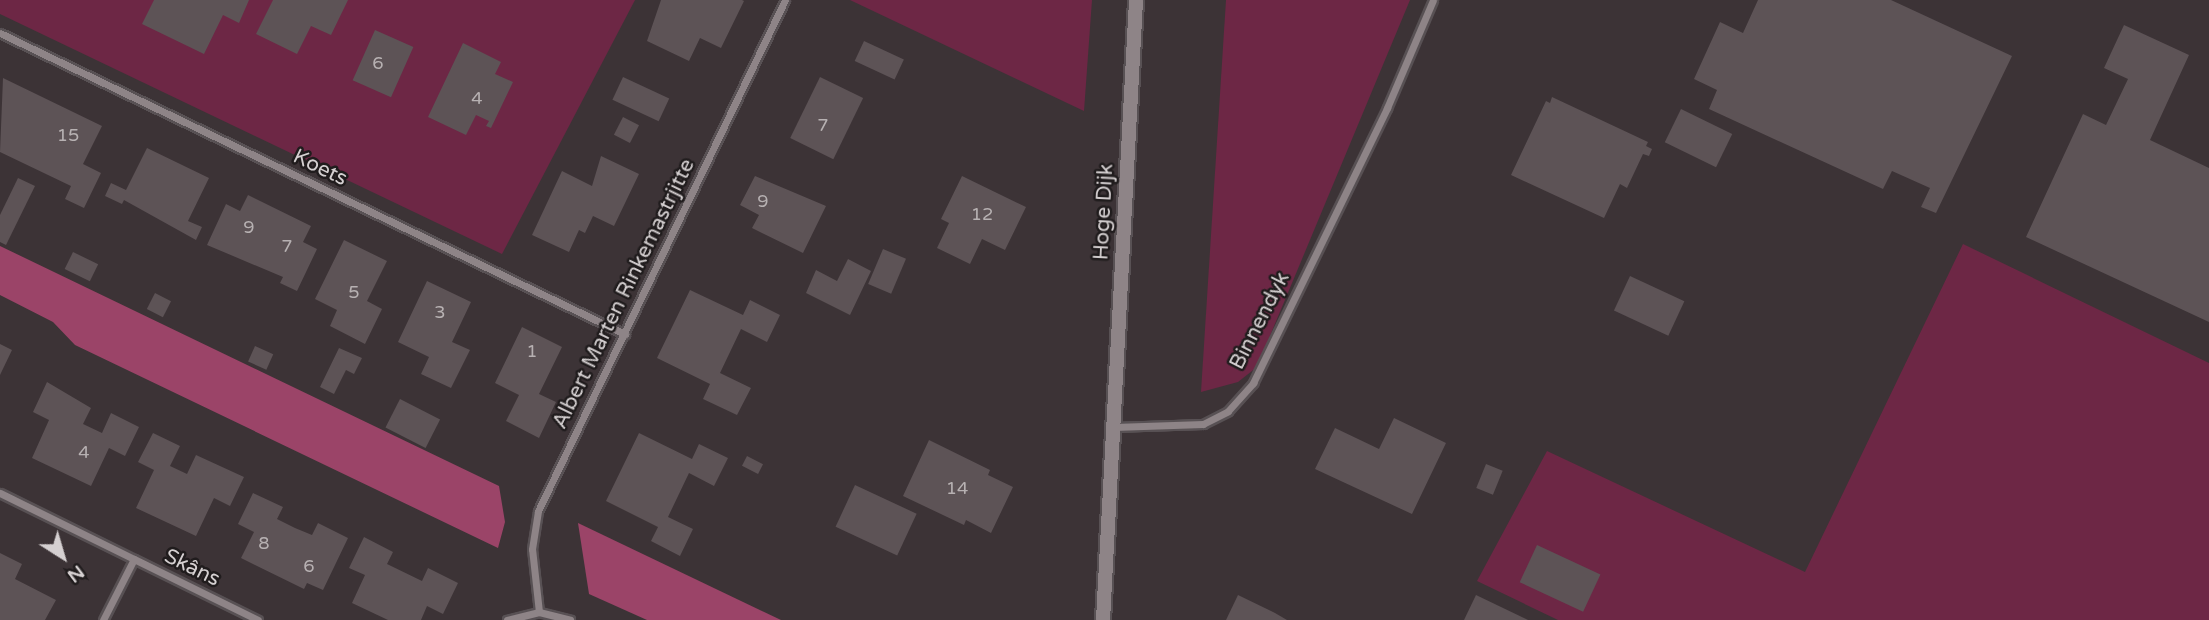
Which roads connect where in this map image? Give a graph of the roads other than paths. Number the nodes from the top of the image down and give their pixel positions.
1 (785, 0) edge
2 (1136, 0) edge
3 (1433, 0) edge
4 (0, 33) edge
5 (625, 334) junction
6 (1114, 427) junction
7 (0, 493) edge
8 (134, 559) junction
9 (539, 612) junction
10 (103, 620) edge
11 (258, 620) edge
12 (507, 620) edge
13 (570, 620) edge
14 (1103, 620) edge

1 - 5 street, Albert Marten Rinkemastrjitte
2 - 6 main road, Hoge Dijk
3 - 6 street, Binnendyk
4 - 5 street, Koets
5 - 9 street, Albert Marten Rinkemastrjitte
6 - 14 main road
7 - 8 street
8 - 10 street, Skâns
8 - 11 street, Skâns
9 - 12 street
9 - 13 street

